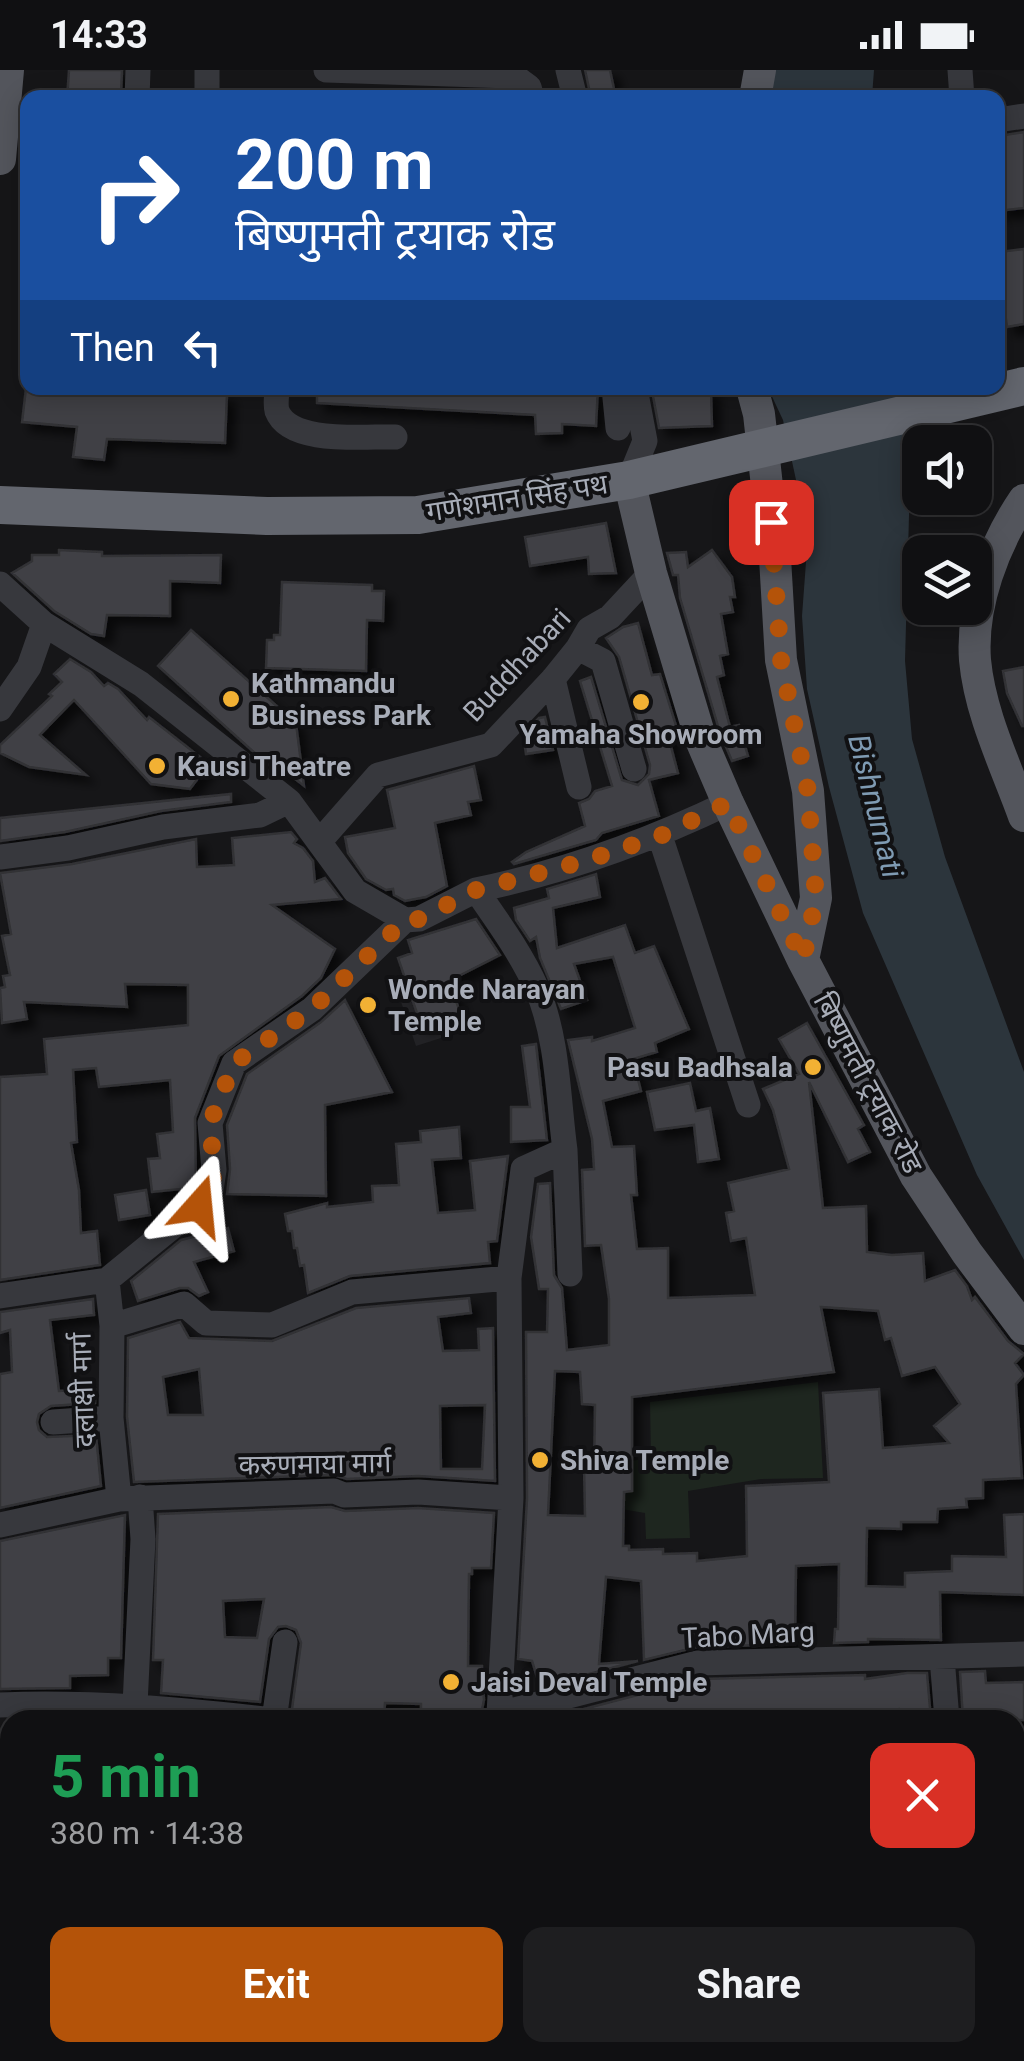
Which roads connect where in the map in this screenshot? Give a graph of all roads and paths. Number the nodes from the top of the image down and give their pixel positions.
1 (8, 70) edge
2 (326, 70) edge
3 (530, 90) edge
4 (0, 159) edge
5 (277, 395) edge
6 (615, 395) edge
7 (636, 395) edge
8 (754, 395) edge
9 (947, 395) edge
10 (618, 428) dead end
11 (396, 437) dead end
12 (629, 480) junction
13 (1024, 500) edge
14 (0, 506) edge
15 (651, 572) junction
16 (0, 584) edge
17 (44, 624) junction
18 (578, 648) junction
19 (552, 679) junction
20 (0, 709) edge
21 (634, 769) dead end
22 (580, 788) dead end
23 (289, 801) junction
24 (728, 803) junction
25 (1024, 816) edge
26 (660, 836) junction
27 (320, 841) junction
28 (0, 857) edge
29 (476, 890) junction
30 (405, 920) junction
31 (803, 960) junction
32 (748, 1105) dead end
33 (565, 1150) junction
34 (570, 1274) dead end
35 (509, 1278) junction
36 (107, 1280) junction
37 (0, 1296) edge
38 (112, 1326) junction
39 (1024, 1330) edge
40 (112, 1418) junction
41 (53, 1422) dead end
42 (130, 1498) junction
43 (512, 1498) junction
44 (0, 1525) edge
45 (286, 1642) dead end
46 (1024, 1654) edge
47 (942, 1657) junction
48 (0, 1705) edge
49 (135, 1705) junction
50 (182, 1710) edge
51 (276, 1710) edge
52 (498, 1710) edge
53 (524, 1710) edge
54 (946, 1710) edge

1 - 4 main road
2 - 3 street
5 - 11 street
6 - 10 street
7 - 12 street
8 - 31 main road
9 - 12 highway, गणेशमान सिंह पथ
12 - 14 highway, गणेशमान सिंह पथ
12 - 15 main road, बिष्णुमती ट्रयाक रोड
13 - 25 main road
15 - 18 street, Buddhabari
15 - 24 main road, बिष्णुमती ट्रयाक रोड
16 - 17 street
17 - 20 street
17 - 23 street
18 - 19 street, Buddhabari
18 - 21 street
19 - 22 street
19 - 27 street, Buddhabari
23 - 27 street
23 - 28 street
24 - 26 street
24 - 31 main road, बिष्णुमती ट्रयाक रोड
26 - 29 street
26 - 32 street
27 - 30 street
29 - 30 street
29 - 33 street
30 - 36 street
31 - 39 main road, बिष्णुमती ट्रयाक रोड
33 - 34 street
33 - 35 street
35 - 38 street
35 - 43 street
36 - 37 street
36 - 38 street, दलाक्षी मार्ग
38 - 40 street, दलाक्षी मार्ग
40 - 41 street
40 - 42 street, दलाक्षी मार्ग
42 - 43 street, करुणमाया मार्ग
42 - 44 street, करुणमाया मार्ग
42 - 49 street, दलाक्षी मार्ग
43 - 52 street
45 - 51 street
46 - 47 street, Tabo Marg
47 - 53 street, Tabo Marg
47 - 54 street
48 - 49 street
49 - 50 street

